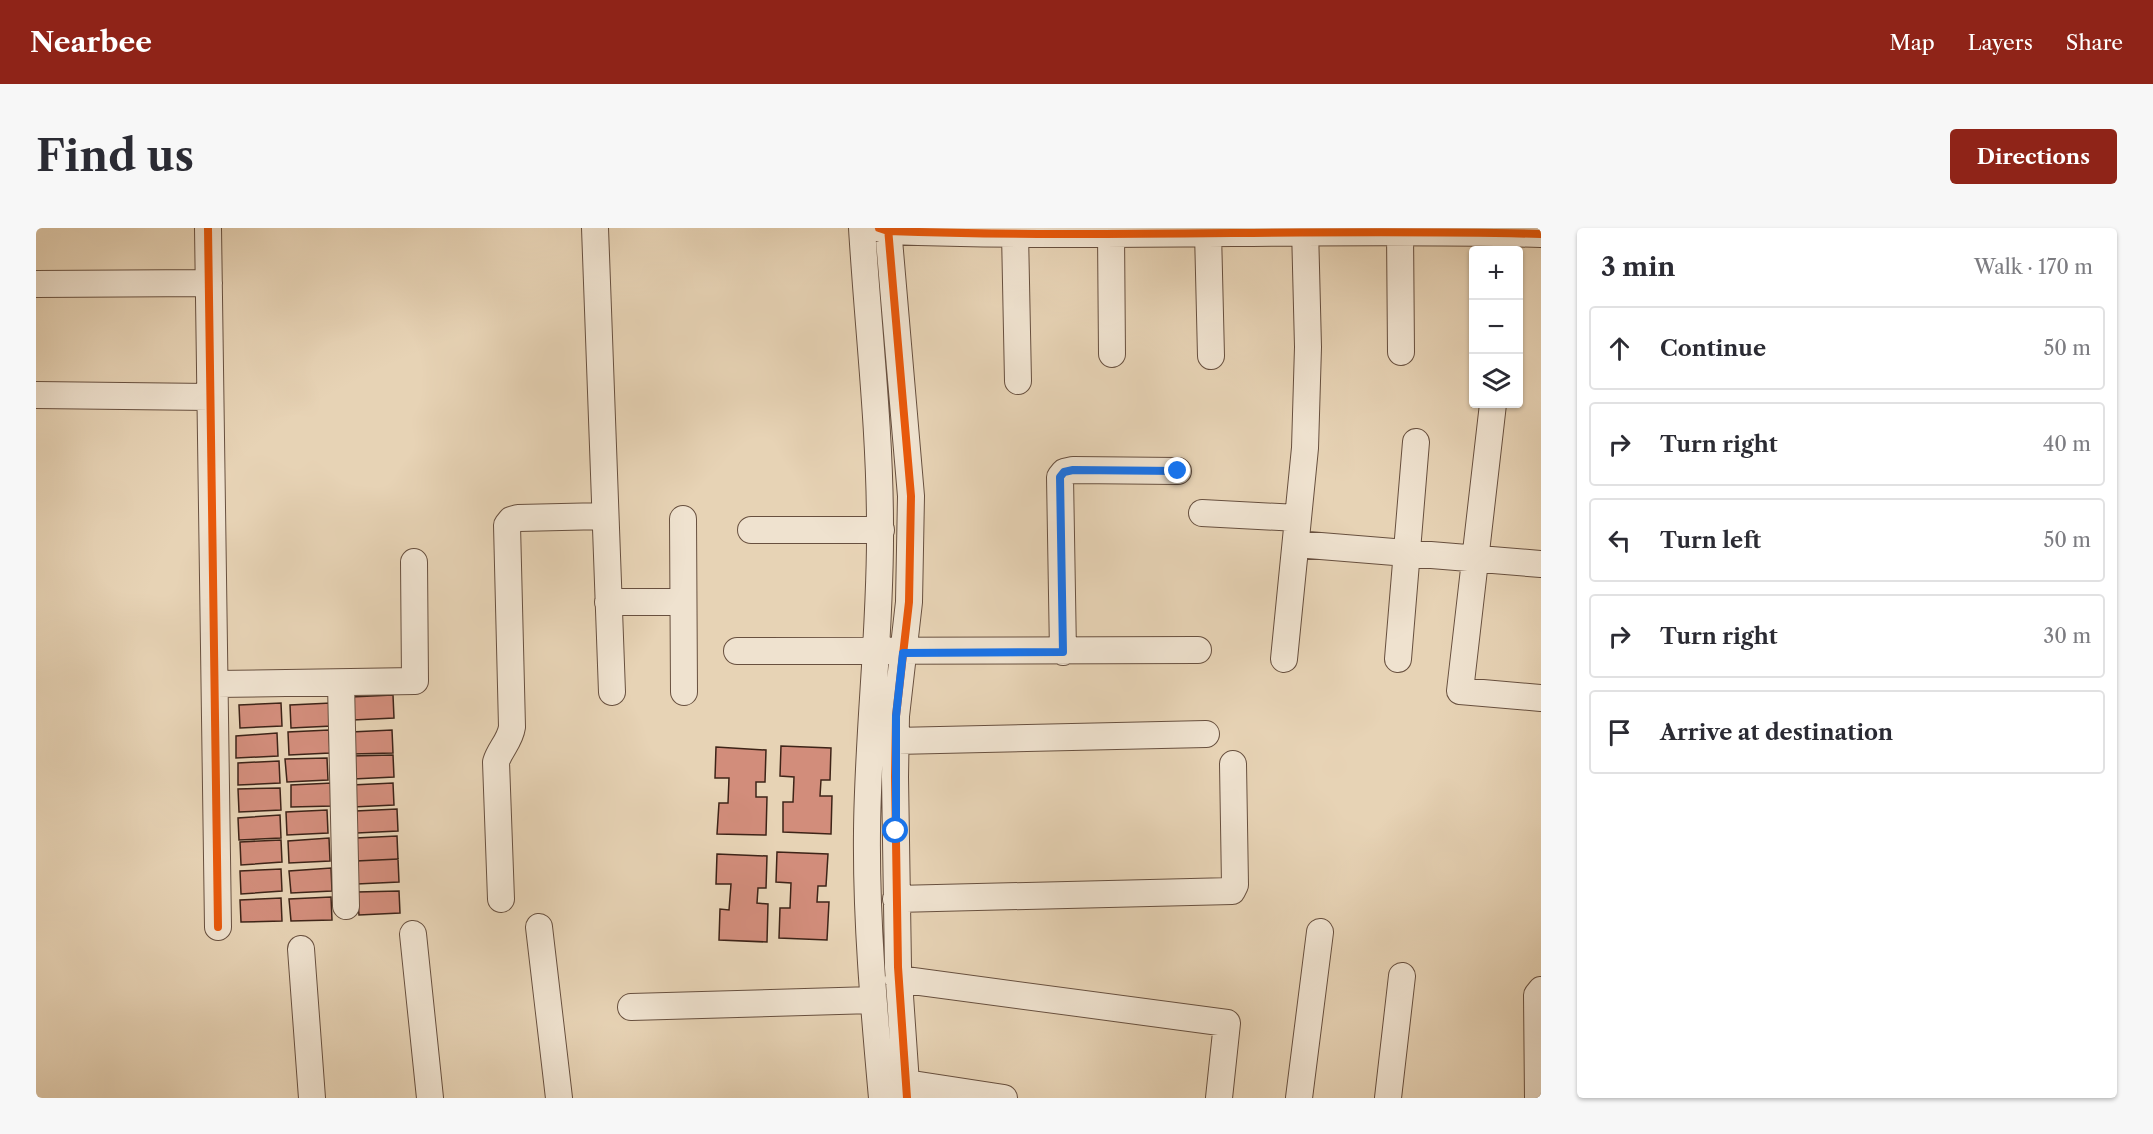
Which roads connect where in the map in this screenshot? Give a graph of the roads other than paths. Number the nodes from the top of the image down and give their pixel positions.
1 (208, 228) edge
2 (595, 228) edge
3 (862, 228) edge
4 (885, 229) edge
5 (1305, 230) edge
6 (1400, 231) junction
7 (1208, 232) junction
8 (1015, 233) junction
9 (1111, 233) junction
10 (1541, 234) edge
11 (1485, 241) edge
12 (36, 284) edge
13 (209, 284) junction
14 (1401, 352) dead end
15 (1112, 354) dead end
16 (1211, 356) dead end
17 (1018, 381) dead end
18 (36, 395) edge
19 (210, 397) junction
20 (1493, 408) edge
21 (1416, 442) dead end
22 (1178, 471) dead end
23 (1202, 513) dead end
24 (605, 516) junction
25 (1298, 518) junction
26 (683, 519) dead end
27 (751, 530) dead end
28 (880, 530) junction
29 (1296, 544) junction
30 (1406, 552) junction
31 (1475, 557) junction
32 (414, 562) dead end
33 (1541, 564) edge
34 (608, 602) junction
35 (683, 602) junction
36 (737, 651) dead end
37 (1198, 651) dead end
38 (1063, 652) junction
39 (877, 653) junction
40 (903, 653) junction
41 (1284, 659) dead end
42 (1398, 659) dead end
43 (215, 684) junction
44 (341, 684) junction
45 (612, 692) dead end
46 (684, 692) dead end
47 (1541, 698) edge
48 (1206, 734) dead end
49 (895, 741) junction
50 (1233, 764) dead end
51 (867, 831) junction
52 (896, 831) junction
53 (501, 899) dead end
54 (896, 899) junction
55 (346, 906) dead end
56 (218, 927) dead end
57 (539, 927) dead end
58 (1320, 932) dead end
59 (413, 934) dead end
60 (301, 949) dead end
61 (1402, 976) dead end
62 (898, 980) junction
63 (1541, 990) edge
64 (873, 1000) junction
65 (631, 1007) dead end
66 (906, 1091) edge
67 (312, 1098) edge
68 (430, 1098) edge
69 (558, 1098) edge
70 (882, 1098) edge
71 (1004, 1098) edge
72 (1219, 1098) edge
73 (1299, 1098) edge
74 (1388, 1098) edge
75 (1538, 1098) edge

1 - 13 street
2 - 24 street
3 - 28 street
4 - 8 street
4 - 40 street
5 - 6 street
5 - 7 street
5 - 25 street
6 - 11 street
6 - 14 street
7 - 9 street
7 - 16 street
8 - 9 street
8 - 17 street
9 - 15 street
10 - 11 street
12 - 13 street
13 - 19 street
18 - 19 street
19 - 43 street
20 - 31 street
21 - 30 street
22 - 38 street
23 - 25 street
24 - 34 street
24 - 53 street
25 - 29 street
26 - 35 street
27 - 28 street
28 - 39 street
29 - 30 street
29 - 41 street
30 - 31 street
30 - 42 street
31 - 33 street
31 - 47 street
32 - 44 street
34 - 35 street
34 - 45 street
35 - 46 street
36 - 39 street
37 - 38 street
38 - 40 street
39 - 40 street
39 - 51 street
40 - 49 street
43 - 44 street
43 - 56 street
44 - 55 street
48 - 49 street
49 - 52 street
50 - 54 street
51 - 52 street
51 - 64 street
52 - 54 street
54 - 62 street
57 - 69 street
58 - 73 street
59 - 68 street
60 - 67 street
61 - 74 street
62 - 66 street
62 - 72 street
63 - 75 street
64 - 65 street
64 - 70 street
66 - 71 street

